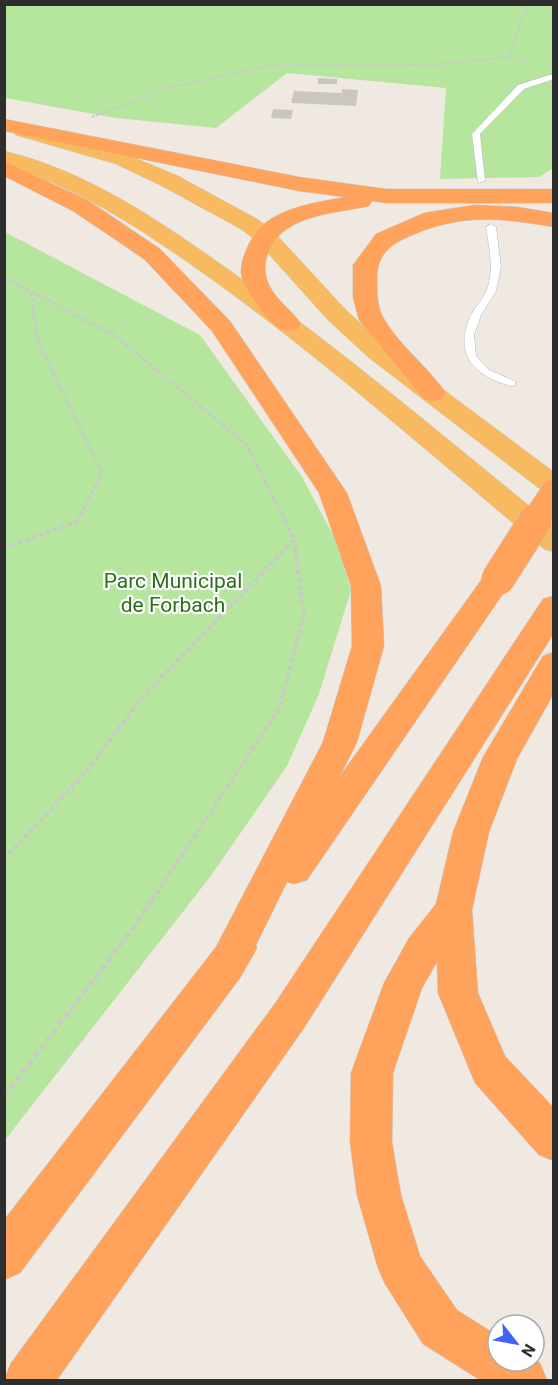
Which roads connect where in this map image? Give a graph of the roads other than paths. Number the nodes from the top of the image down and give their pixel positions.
1 (552, 77) road end
2 (4, 125) edge
3 (4, 157) edge
4 (4, 167) edge
5 (481, 181) dead end
6 (386, 196) junction
7 (554, 196) edge
8 (554, 220) edge
9 (491, 227) dead end
10 (266, 237) junction
11 (289, 324) junction
12 (511, 383) dead end
13 (433, 393) junction
14 (554, 486) edge
15 (554, 492) edge
16 (554, 542) edge
17 (551, 611) edge
18 (554, 664) edge
19 (453, 910) junction
20 (226, 966) junction
21 (554, 1140) edge
22 (4, 1257) edge
23 (28, 1380) edge
24 (523, 1380) edge

1 - 5 lane
2 - 6 highway
2 - 10 highway
3 - 11 highway
4 - 20 highway
6 - 7 highway
6 - 10 highway
8 - 13 highway
9 - 12 lane
10 - 11 highway
10 - 13 highway
11 - 16 highway
13 - 14 highway
15 - 20 highway, bridge
17 - 23 highway
18 - 19 highway
19 - 21 highway
19 - 24 highway
20 - 22 highway

